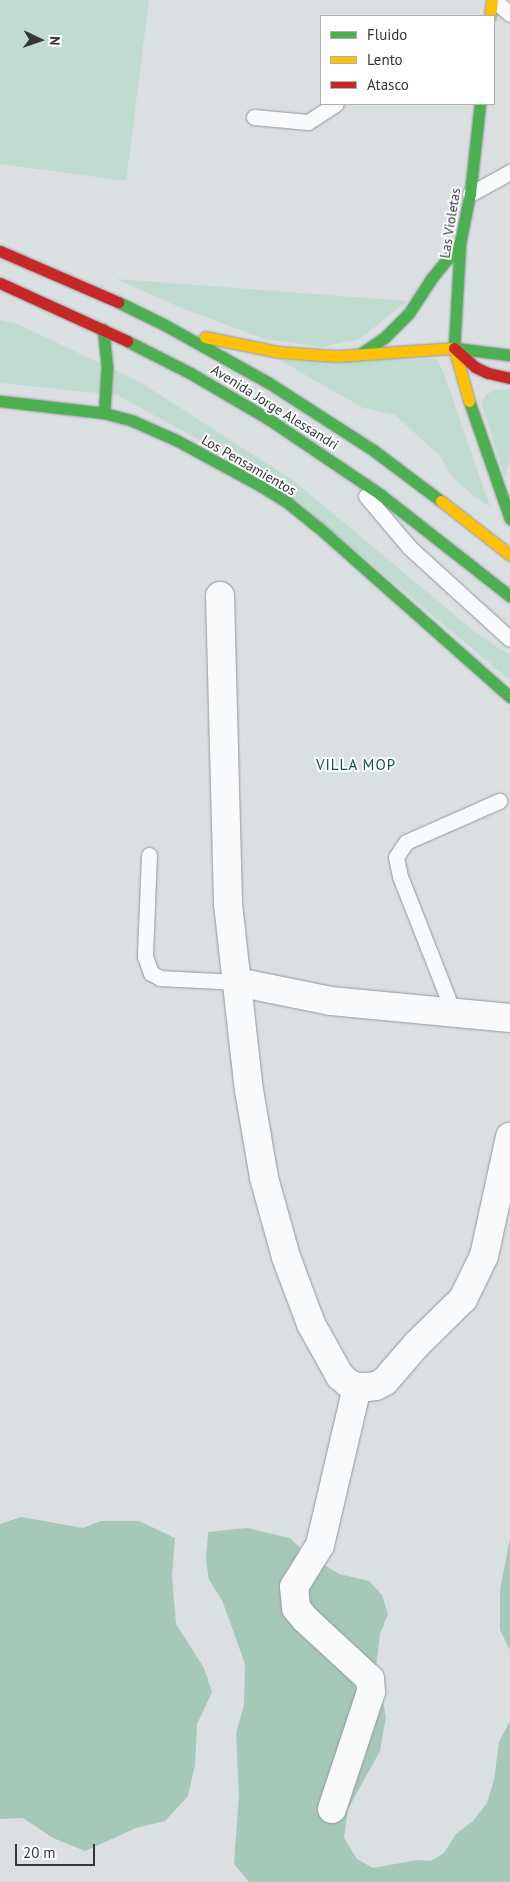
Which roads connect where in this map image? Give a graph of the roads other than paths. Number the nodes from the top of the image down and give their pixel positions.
1 (493, 0) edge
2 (510, 14) edge
3 (490, 15) edge
4 (334, 105) edge
5 (480, 105) edge
6 (254, 117) dead end
7 (510, 172) edge
8 (470, 194) junction
9 (460, 243) junction
10 (0, 251) edge
11 (0, 283) edge
12 (163, 324) junction
13 (104, 329) junction
14 (454, 348) junction
15 (360, 354) junction
16 (510, 354) edge
17 (510, 378) edge
18 (0, 401) edge
19 (104, 413) junction
20 (340, 466) junction
21 (510, 519) edge
22 (510, 555) edge
23 (220, 596) dead end
24 (510, 596) edge
25 (510, 639) edge
26 (510, 697) edge
27 (499, 801) dead end
28 (149, 855) dead end
29 (237, 982) junction
30 (454, 1014) junction
31 (510, 1018) edge
32 (510, 1137) edge
33 (357, 1387) junction
34 (332, 1809) dead end

1 - 2 lane
1 - 3 main road
4 - 6 lane
5 - 8 main road, Las Violetas
7 - 8 lane
8 - 9 main road, Las Violetas
9 - 14 main road, Las Violetas
9 - 15 main road
10 - 12 main road, Avenida Jorge Alessandri
11 - 13 main road, Avenida Jorge Alessandri
12 - 15 main road
12 - 22 main road, Avenida Jorge Alessandri
13 - 19 main road
13 - 20 main road, Avenida Jorge Alessandri
14 - 15 main road
14 - 16 main road
14 - 17 main road
14 - 21 main road, Las Violetas
18 - 19 main road, Los Pensamientos
19 - 26 main road, Los Pensamientos
20 - 24 main road, Avenida Jorge Alessandri
20 - 25 lane
23 - 29 street
27 - 30 lane
28 - 29 lane
29 - 30 street
29 - 33 street
30 - 31 street
32 - 33 street
33 - 34 street

